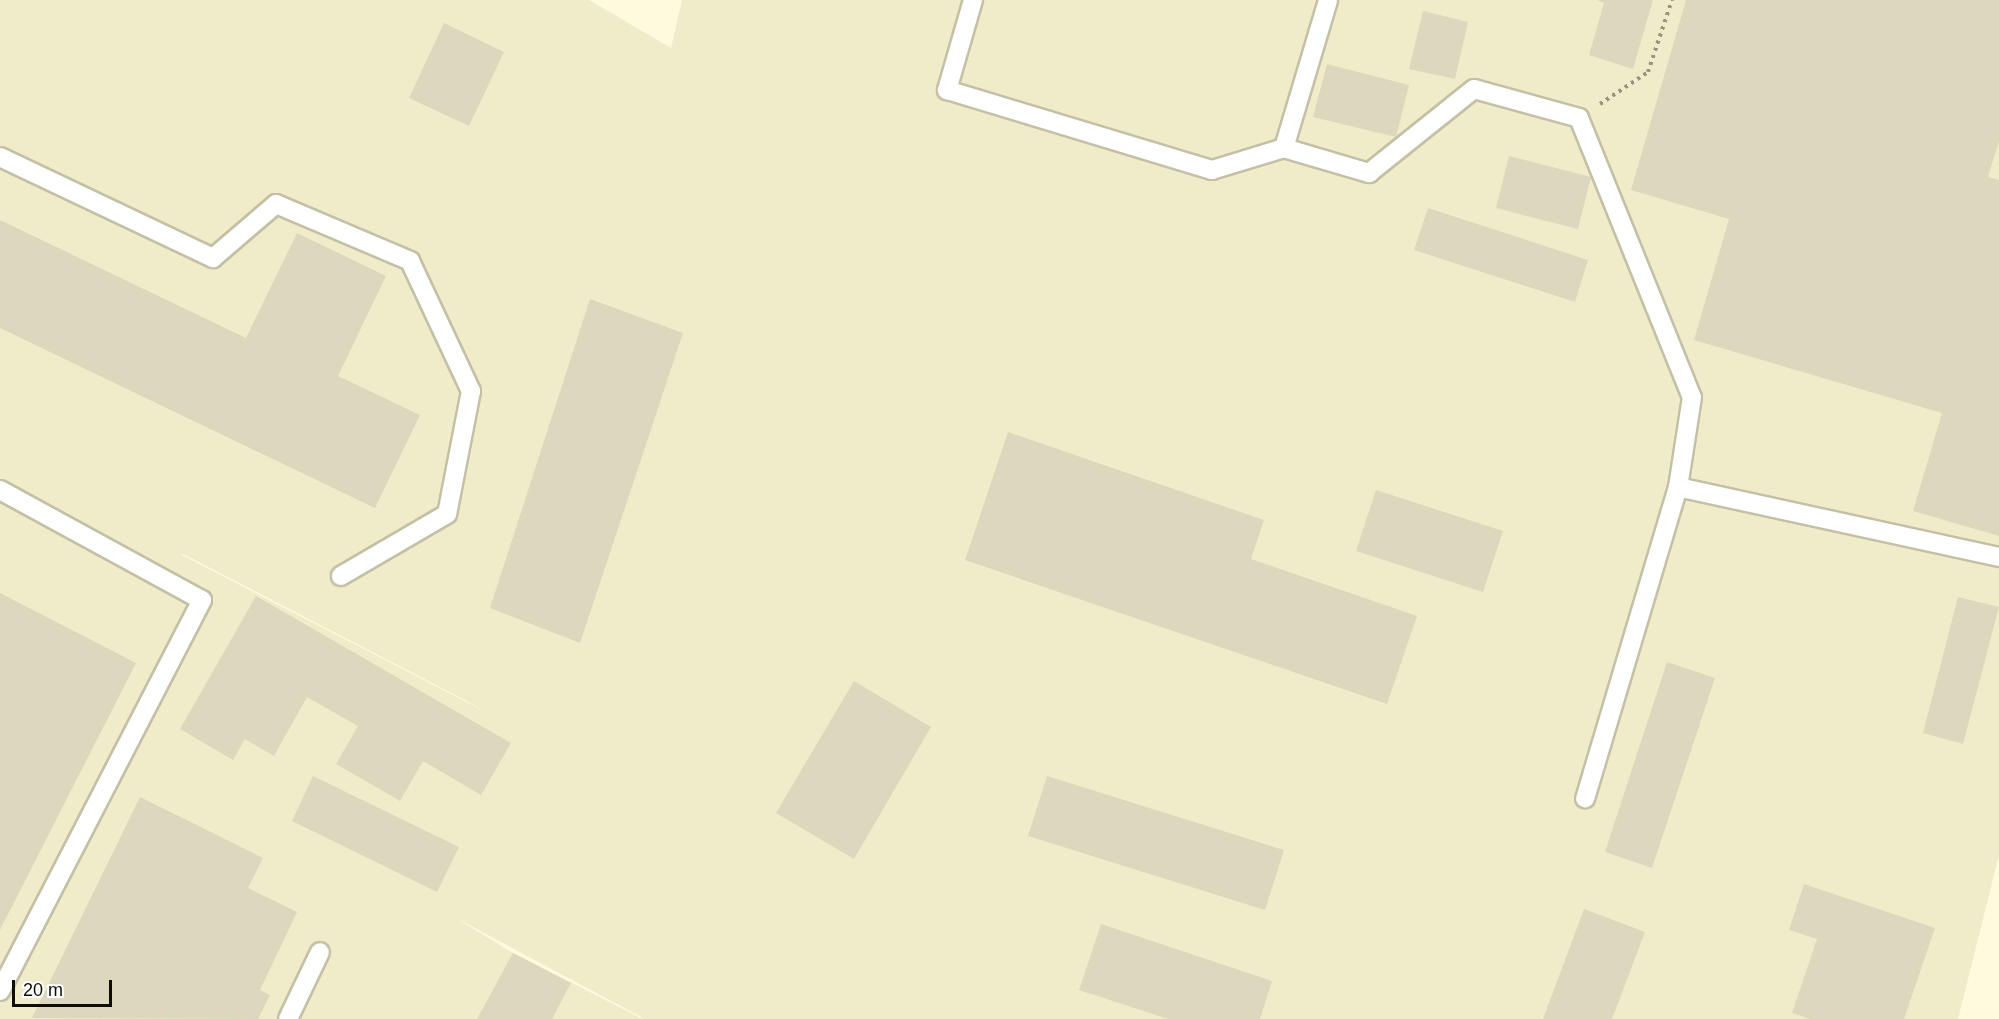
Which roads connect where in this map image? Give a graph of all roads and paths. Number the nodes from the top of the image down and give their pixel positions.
1 (973, 0) edge
2 (1328, 0) edge
3 (1672, 0) edge
4 (1579, 118) junction
5 (1284, 148) junction
6 (0, 157) edge
7 (1678, 487) junction
8 (0, 490) edge
9 (1999, 557) edge
10 (341, 576) dead end
11 (1585, 798) dead end
12 (320, 952) dead end
13 (0, 991) edge
14 (288, 1019) edge

1 - 5 lane
2 - 5 lane
3 - 4 path
4 - 5 lane
4 - 7 lane
6 - 10 lane
7 - 9 lane
7 - 11 lane
8 - 13 lane
12 - 14 lane

